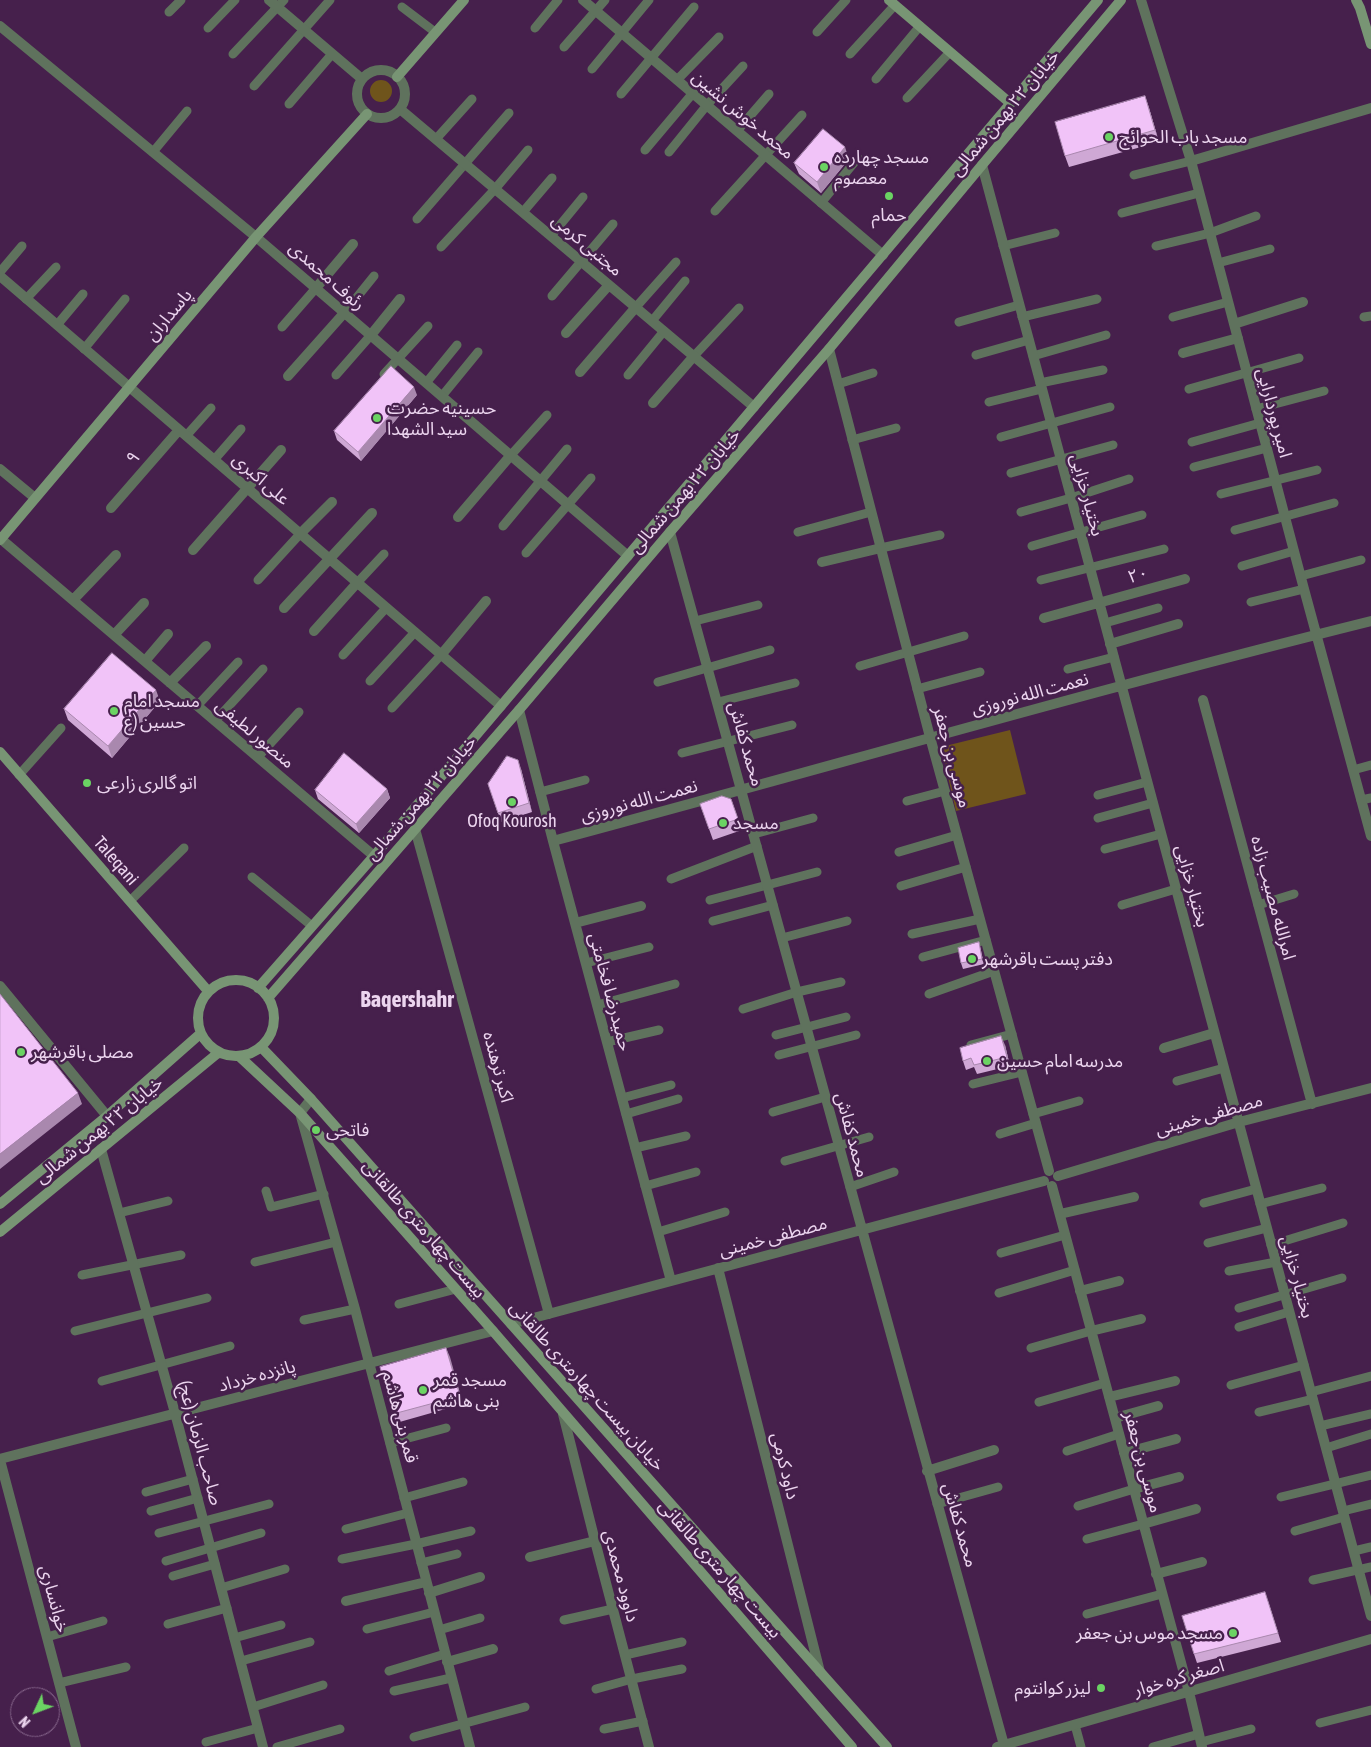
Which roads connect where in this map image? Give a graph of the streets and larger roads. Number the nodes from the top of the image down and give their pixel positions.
1 (462, 0) edge
2 (583, 0) edge
3 (1098, 0) edge
4 (1121, 0) edge
5 (1141, 0) edge
6 (1356, 0) edge
7 (277, 2) edge
8 (892, 2) edge
9 (0, 26) edge
10 (1371, 44) edge
11 (397, 77) junction
12 (362, 79) junction
13 (1010, 103) junction
14 (1371, 108) edge
15 (400, 109) junction
16 (367, 114) junction
17 (1191, 160) junction
18 (982, 165) junction
19 (256, 237) junction
20 (353, 244) dead end
21 (882, 254) junction
22 (0, 276) edge
23 (609, 285) junction
24 (316, 288) junction
25 (400, 299) dead end
26 (1303, 302) dead end
27 (636, 307) junction
28 (345, 312) junction
29 (1234, 324) junction
30 (566, 332) dead end
31 (371, 335) junction
32 (1238, 338) junction
33 (829, 349) junction
34 (1182, 353) dead end
35 (694, 356) junction
36 (580, 372) dead end
37 (288, 376) dead end
38 (129, 388) junction
39 (653, 403) dead end
40 (754, 407) junction
41 (182, 433) junction
42 (281, 450) dead end
43 (511, 455) junction
44 (0, 469) edge
45 (247, 488) junction
46 (36, 498) junction
47 (332, 502) dead end
48 (111, 508) dead end
49 (372, 513) dead end
50 (458, 517) dead end
51 (670, 532) junction
52 (300, 534) junction
53 (1, 540) edge
54 (881, 548) junction
55 (193, 550) dead end
56 (116, 555) dead end
57 (628, 556) junction
58 (329, 558) junction
59 (822, 562) dead end
60 (1186, 579) dead end
61 (357, 583) junction
62 (73, 600) junction
63 (486, 602) dead end
64 (144, 603) dead end
65 (1099, 603) junction
66 (284, 608) dead end
67 (1044, 618) dead end
68 (1371, 621) edge
69 (1178, 624) dead end
70 (314, 631) dead end
71 (168, 634) dead end
72 (114, 635) junction
73 (1316, 635) junction
74 (1110, 644) junction
75 (206, 646) dead end
76 (441, 655) junction
77 (145, 661) junction
78 (170, 683) junction
79 (1122, 686) junction
80 (1203, 700) dead end
81 (501, 706) junction
82 (519, 710) junction
83 (930, 737) junction
84 (0, 752) edge
85 (742, 791) junction
86 (1366, 799) edge
87 (1369, 824) edge
88 (415, 829) junction
89 (1371, 836) edge
90 (553, 841) junction
91 (374, 856) junction
92 (641, 906) dead end
93 (575, 923) junction
94 (0, 986) edge
95 (258, 988) junction
96 (208, 992) junction
97 (268, 998) junction
98 (1214, 1033) junction
99 (200, 1034) junction
100 (261, 1047) junction
101 (1164, 1048) dead end
102 (218, 1053) junction
103 (240, 1057) junction
104 (1371, 1088) edge
105 (311, 1098) junction
106 (1312, 1104) junction
107 (300, 1113) junction
108 (108, 1116) junction
109 (1238, 1122) junction
110 (101, 1149) junction
111 (1054, 1174) junction
112 (1048, 1183) junction
113 (1134, 1197) dead end
114 (0, 1204) edge
115 (1060, 1214) junction
116 (861, 1230) junction
117 (0, 1232) edge
118 (718, 1268) junction
119 (671, 1281) junction
120 (1119, 1281) dead end
121 (1080, 1291) junction
122 (548, 1314) junction
123 (1141, 1319) dead end
124 (511, 1324) junction
125 (492, 1331) junction
126 (1091, 1331) junction
127 (369, 1363) junction
128 (1175, 1381) dead end
129 (1109, 1397) junction
130 (1158, 1406) dead end
131 (175, 1414) junction
132 (563, 1414) junction
133 (1115, 1418) junction
134 (1176, 1439) dead end
135 (994, 1450) dead end
136 (1124, 1453) junction
137 (0, 1460) edge
138 (928, 1471) junction
139 (1179, 1477) dead end
140 (1134, 1489) junction
141 (1196, 1509) dead end
142 (1143, 1524) junction
143 (595, 1541) junction
144 (530, 1558) dead end
145 (1202, 1562) dead end
146 (1156, 1574) junction
147 (480, 1577) dead end
148 (428, 1588) junction
149 (346, 1601) dead end
150 (1369, 1601) edge
151 (1371, 1616) edge
152 (1371, 1639) edge
153 (493, 1649) dead end
154 (446, 1658) junction
155 (820, 1672) junction
156 (1189, 1692) junction
157 (1201, 1741) edge
158 (1000, 1746) edge
159 (76, 1747) edge
160 (263, 1747) edge
161 (470, 1747) edge
162 (650, 1747) edge
163 (852, 1747) edge
164 (887, 1747) edge

1 - 11 street
2 - 21 street, محمد خوش نشین
3 - 13 street, خیابان ۲۲ بهمن شمالی
4 - 18 street, خیابان ۲۲ بهمن شمالی
5 - 17 street, امیر پوردارایی
6 - 10 street
7 - 12 street
8 - 13 street
9 - 19 street, رئوف محمدی
11 - 12 street
11 - 15 street
12 - 16 street
13 - 21 street, خیابان ۲۲ بهمن شمالی
14 - 17 street
15 - 16 street
15 - 23 street, مجتبی کرمی
16 - 19 street, پاسداران
17 - 29 street, امیر پوردارایی
18 - 33 street, خیابان ۲۲ بهمن شمالی
18 - 65 street, بختیار خزایی
19 - 24 street, رئوف محمدی
19 - 38 street, پاسداران
20 - 24 street
21 - 40 street, خیابان ۲۲ بهمن شمالی
22 - 38 street, علی اکبری
23 - 27 street, مجتبی کرمی
23 - 30 street
24 - 28 street, رئوف محمدی
25 - 31 street
26 - 29 street
27 - 35 street, مجتبی کرمی
27 - 36 street
28 - 31 street, رئوف محمدی
28 - 37 street
29 - 32 street, امیر پوردارایی
31 - 43 street, رئوف محمدی
32 - 34 street
32 - 73 street, امیر پوردارایی
33 - 51 street, خیابان ۲۲ بهمن شمالی
33 - 54 street, موسی بن جعفر
35 - 39 street
35 - 40 street, مجتبی کرمی
38 - 41 street, علی اکبری
38 - 46 street, پاسداران
40 - 57 street, خیابان ۲۲ بهمن شمالی
41 - 45 street, علی اکبری
41 - 48 street, ۹
42 - 45 street
43 - 50 street
43 - 57 street, رئوف محمدی
44 - 46 street
45 - 52 street, علی اکبری
45 - 55 street
46 - 53 street, پاسداران
47 - 52 street
49 - 58 street
51 - 82 street, خیابان ۲۲ بهمن شمالی
51 - 85 street, محمد کفاش
52 - 58 street, علی اکبری
53 - 62 street, منصور لطیفی
54 - 59 street
54 - 83 street, موسی بن جعفر
56 - 62 street
57 - 81 street, خیابان ۲۲ بهمن شمالی
58 - 61 street, علی اکبری
58 - 66 street
60 - 65 street, ۲۰
61 - 70 street
61 - 76 street, علی اکبری
62 - 72 street, منصور لطیفی
63 - 76 street
64 - 72 street
65 - 67 street, ۲۰
65 - 74 street, بختیار خزایی
68 - 73 street, نعمت الله نوروزی
69 - 74 street
71 - 77 street
72 - 77 street, منصور لطیفی
73 - 79 street, نعمت الله نوروزی
73 - 86 street, امیر پوردارایی
74 - 79 street, بختیار خزایی
75 - 78 street
76 - 81 street, علی اکبری
77 - 78 street, منصور لطیفی
78 - 91 street, منصور لطیفی
79 - 83 street, نعمت الله نوروزی
79 - 98 street, بختیار خزایی
80 - 106 street, امرالله مصیب زاده
81 - 91 street, خیابان ۲۲ بهمن شمالی
82 - 88 street, خیابان ۲۲ بهمن شمالی
82 - 90 street, حمیدرضا فخامتی
83 - 85 street, نعمت الله نوروزی
83 - 111 street, موسی بن جعفر
84 - 96 street, Taleqani
85 - 90 street, نعمت الله نوروزی
85 - 116 street, محمد کفاش
86 - 87 street, امیر پوردارایی
87 - 89 street, امیر پوردارایی
88 - 97 street, خیابان ۲۲ بهمن شمالی
88 - 122 street, اکبر ترهنده
90 - 93 street, حمیدرضا فخامتی
91 - 95 street, خیابان ۲۲ بهمن شمالی
92 - 93 street
93 - 119 street, حمیدرضا فخامتی
94 - 108 street
95 - 96 street
95 - 97 street
96 - 99 street
97 - 100 street
98 - 101 street
98 - 109 street, بختیار خزایی
99 - 102 street
99 - 108 street, خیابان ۲۲ بهمن شمالی
100 - 103 street
100 - 105 street, خیابان بیست چهارمتری طالقانی
102 - 103 street
102 - 110 street, خیابان ۲۲ بهمن شمالی
103 - 107 street, بیست چهار متری طالقانی
104 - 106 street, مصطفی خمینی
105 - 107 street
105 - 124 street, خیابان بیست چهارمتری طالقانی
106 - 109 street, مصطفی خمینی
107 - 125 street, بیست چهار متری طالقانی
107 - 127 street, قمر بنی هاشم
108 - 114 street, خیابان ۲۲ بهمن شمالی
109 - 111 street, مصطفی خمینی
109 - 150 street, بختیار خزایی
110 - 117 street, خیابان ۲۲ بهمن شمالی
110 - 131 street, صاحب الزمان (عج)
111 - 112 street
112 - 115 street, موسی بن جعفر
112 - 116 street, مصطفی خمینی
113 - 115 street
115 - 121 street, موسی بن جعفر
116 - 118 street, مصطفی خمینی
116 - 138 street, محمد کفاش
118 - 119 street, مصطفی خمینی
118 - 155 street, داود کرمی
119 - 122 street, مصطفی خمینی
120 - 121 street
121 - 126 street, موسی بن جعفر
122 - 124 street, مصطفی خمینی
123 - 126 street
124 - 125 street
124 - 155 street, خیابان بیست چهارمتری طالقانی
125 - 127 street, پانزده خرداد
125 - 132 street, بیست چهار متری طالقانی
126 - 129 street, موسی بن جعفر
127 - 131 street, پانزده خرداد
127 - 148 street, قمر بنی هاشم
128 - 129 street
129 - 133 street, موسی بن جعفر
130 - 133 street
131 - 137 street, پانزده خرداد
131 - 160 street, صاحب الزمان (عج)
132 - 143 street, داوود محمدی
132 - 163 street, بیست چهار متری طالقانی
133 - 136 street, موسی بن جعفر
134 - 136 street
135 - 138 street
136 - 140 street, موسی بن جعفر
137 - 159 street, خوانساری
138 - 158 street, محمد کفاش
139 - 140 street
140 - 142 street, موسی بن جعفر
141 - 142 street
142 - 146 street, موسی بن جعفر
143 - 144 street
143 - 162 street, داوود محمدی
145 - 146 street
146 - 156 street, موسی بن جعفر
147 - 148 street
148 - 149 street
148 - 154 street, قمر بنی هاشم
150 - 151 street, بختیار خزایی
152 - 156 street, اصغر کره خوار
153 - 154 street
154 - 161 street, قمر بنی هاشم
155 - 164 street, خیابان بیست چهارمتری طالقانی
156 - 157 street, موسی بن جعفر
156 - 158 street, اصغر کره خوار

